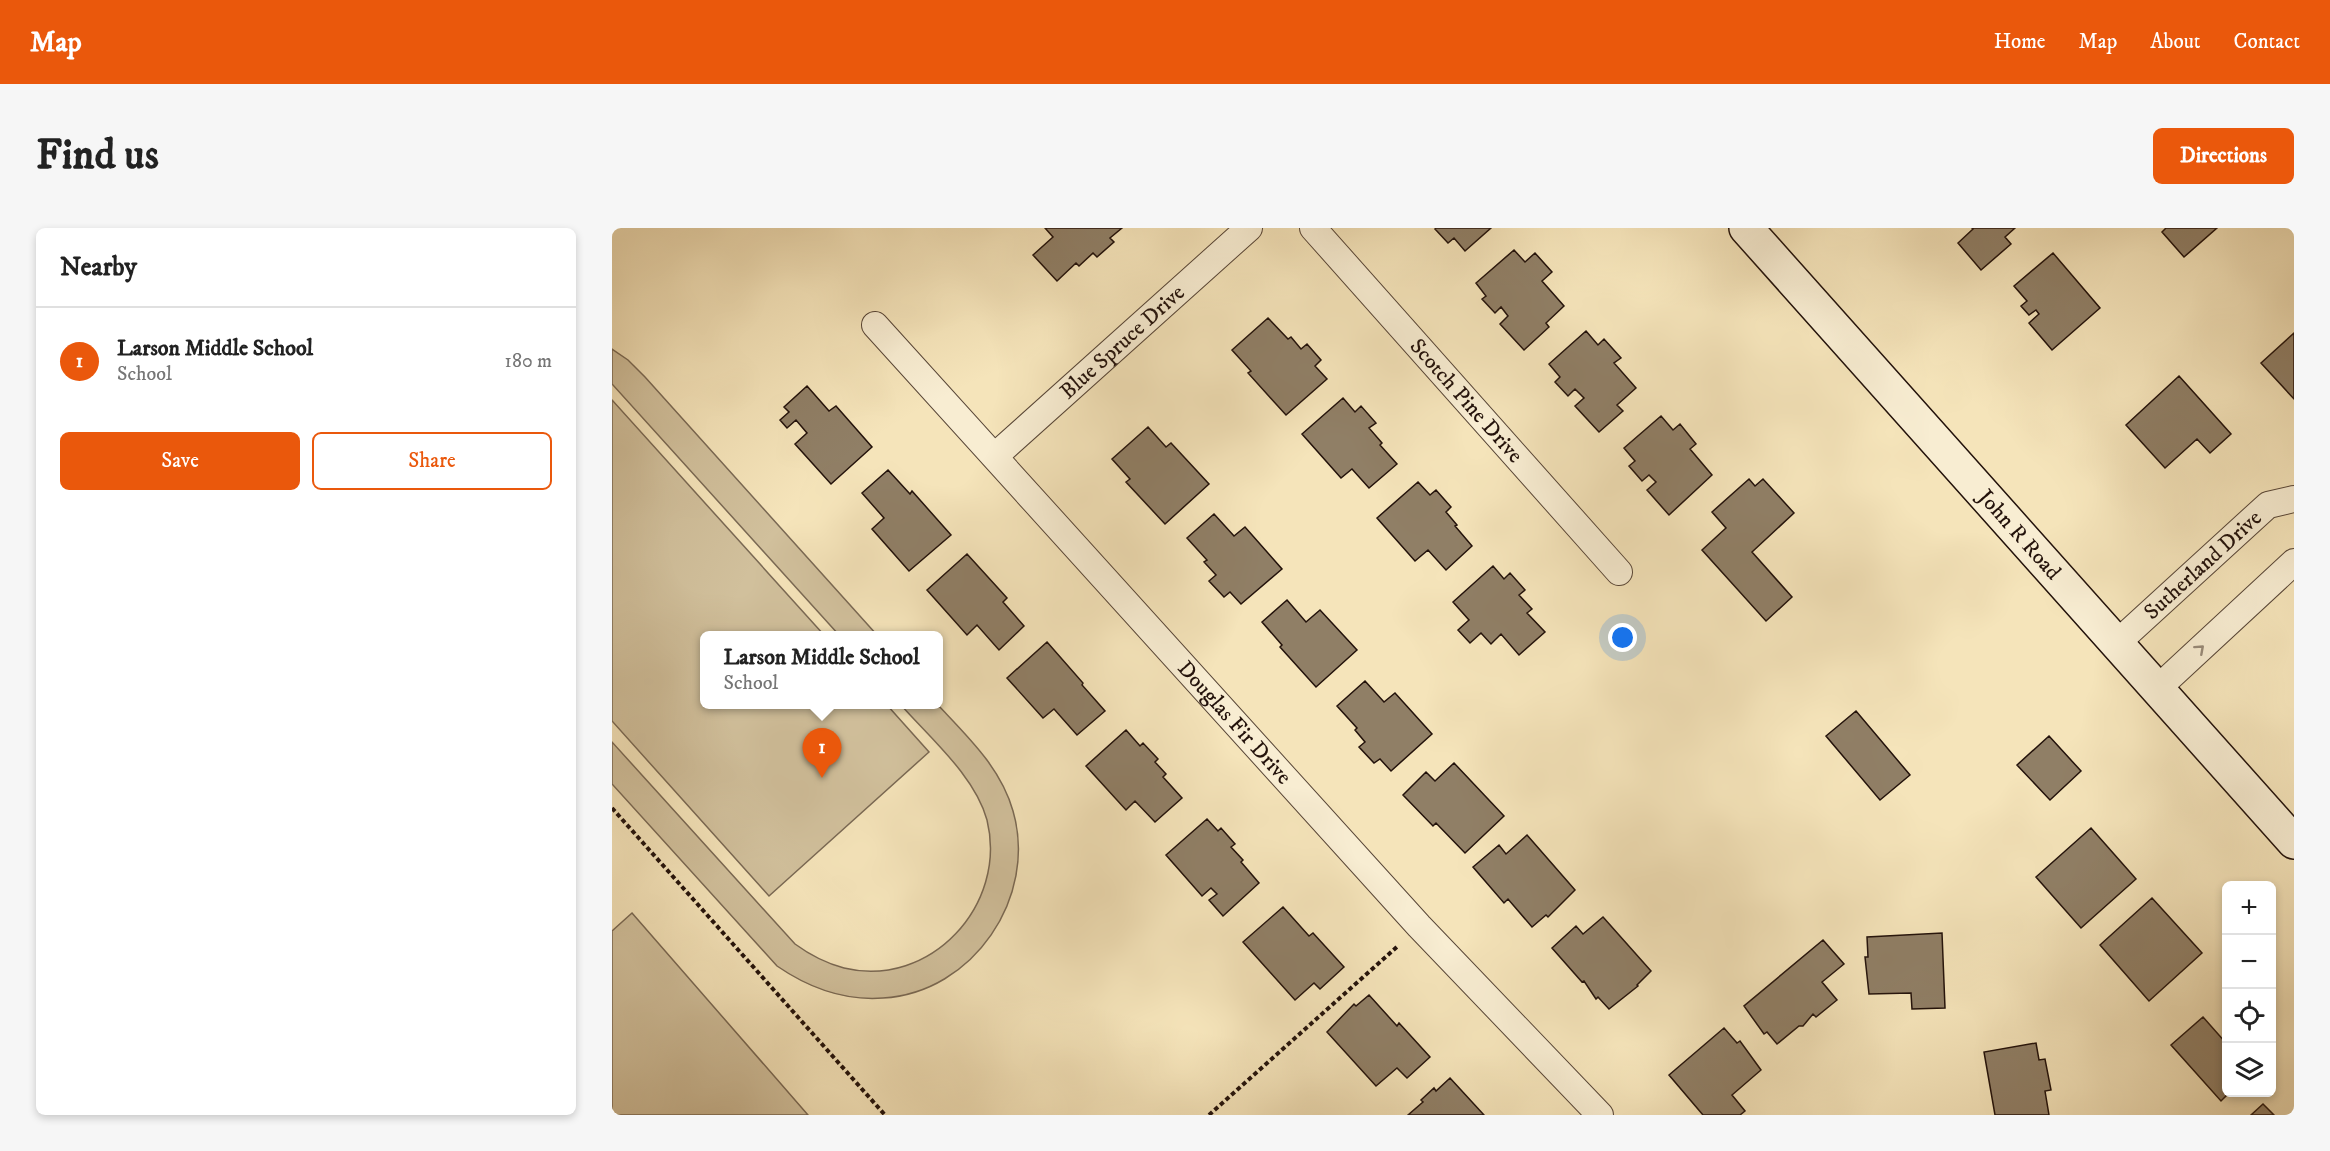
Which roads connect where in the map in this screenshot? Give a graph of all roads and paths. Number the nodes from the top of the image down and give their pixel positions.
1 (1249, 228) edge
2 (1313, 228) edge
3 (1746, 228) edge
4 (875, 325) dead end
5 (995, 456) junction
6 (2294, 499) edge
7 (2294, 562) edge
8 (1619, 572) dead end
9 (2117, 643) junction
10 (2157, 688) junction
11 (612, 808) edge
12 (2294, 842) edge
13 (1406, 939) dead end
14 (885, 1115) edge
15 (1209, 1115) edge
16 (1600, 1115) edge

1 - 5 street, Blue Spruce Drive
2 - 8 street, Scotch Pine Drive
3 - 9 main road, John R Road
4 - 5 street, Douglas Fir Drive
5 - 16 street, Douglas Fir Drive
6 - 9 street, Sutherland Drive
10 -> 7 street
9 - 10 main road, John R Road
10 - 12 main road, John R Road
11 - 14 path
13 - 15 path

